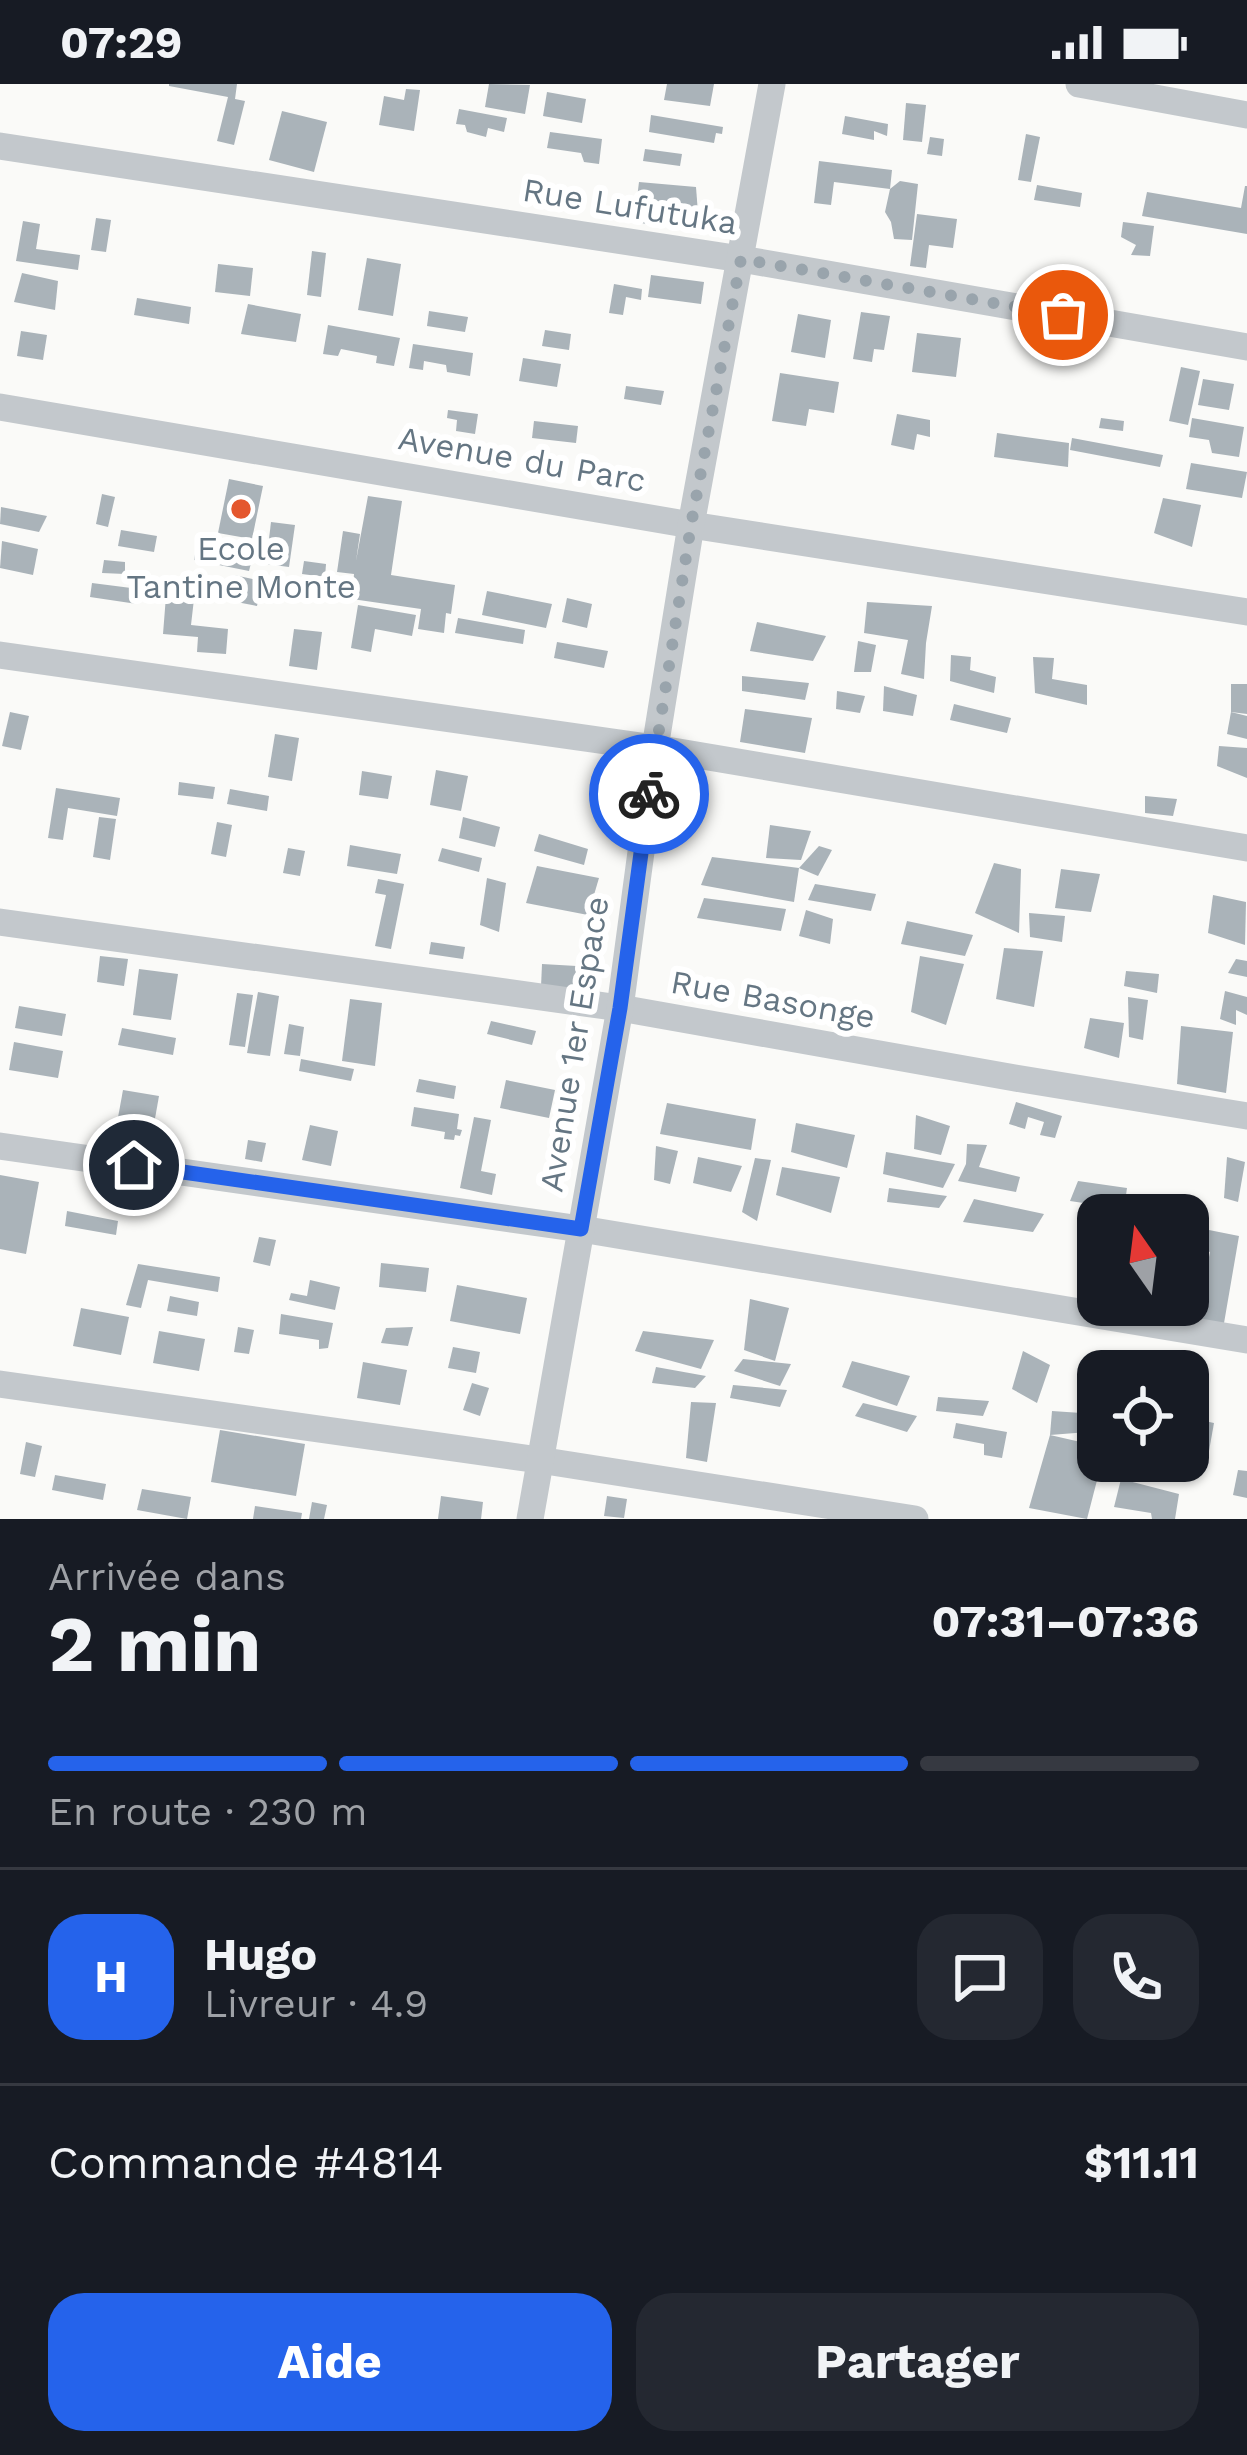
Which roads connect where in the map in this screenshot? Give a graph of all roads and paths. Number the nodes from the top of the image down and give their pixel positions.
1 (772, 84) edge
2 (1079, 84) edge
3 (1247, 115) edge
4 (0, 146) edge
5 (741, 259) junction
6 (1247, 347) edge
7 (0, 406) edge
8 (691, 525) junction
9 (1247, 612) edge
10 (0, 655) edge
11 (655, 748) junction
12 (1247, 848) edge
13 (0, 922) edge
14 (620, 1008) junction
15 (1247, 1116) edge
16 (0, 1145) edge
17 (581, 1229) junction
18 (1247, 1340) edge
19 (0, 1384) edge
20 (539, 1460) junction
21 (530, 1519) edge
22 (915, 1519) edge

1 - 5 street, Avenue 1er Espace
2 - 3 street
4 - 5 street, Rue Lufutuka
5 - 6 street, Rue Lufutuka
5 - 8 street, Avenue 1er Espace
7 - 8 street, Avenue du Parc
8 - 9 street, Avenue du Parc
8 - 11 street, Avenue 1er Espace
10 - 11 street
11 - 12 street
11 - 14 street, Avenue 1er Espace
13 - 14 street, Rue Basonge
14 - 15 street, Rue Basonge
14 - 17 street, Avenue 1er Espace
16 - 17 street
17 - 18 street
17 - 20 street, Avenue 1er Espace
19 - 20 street
20 - 21 street, Avenue 1er Espace
20 - 22 street

